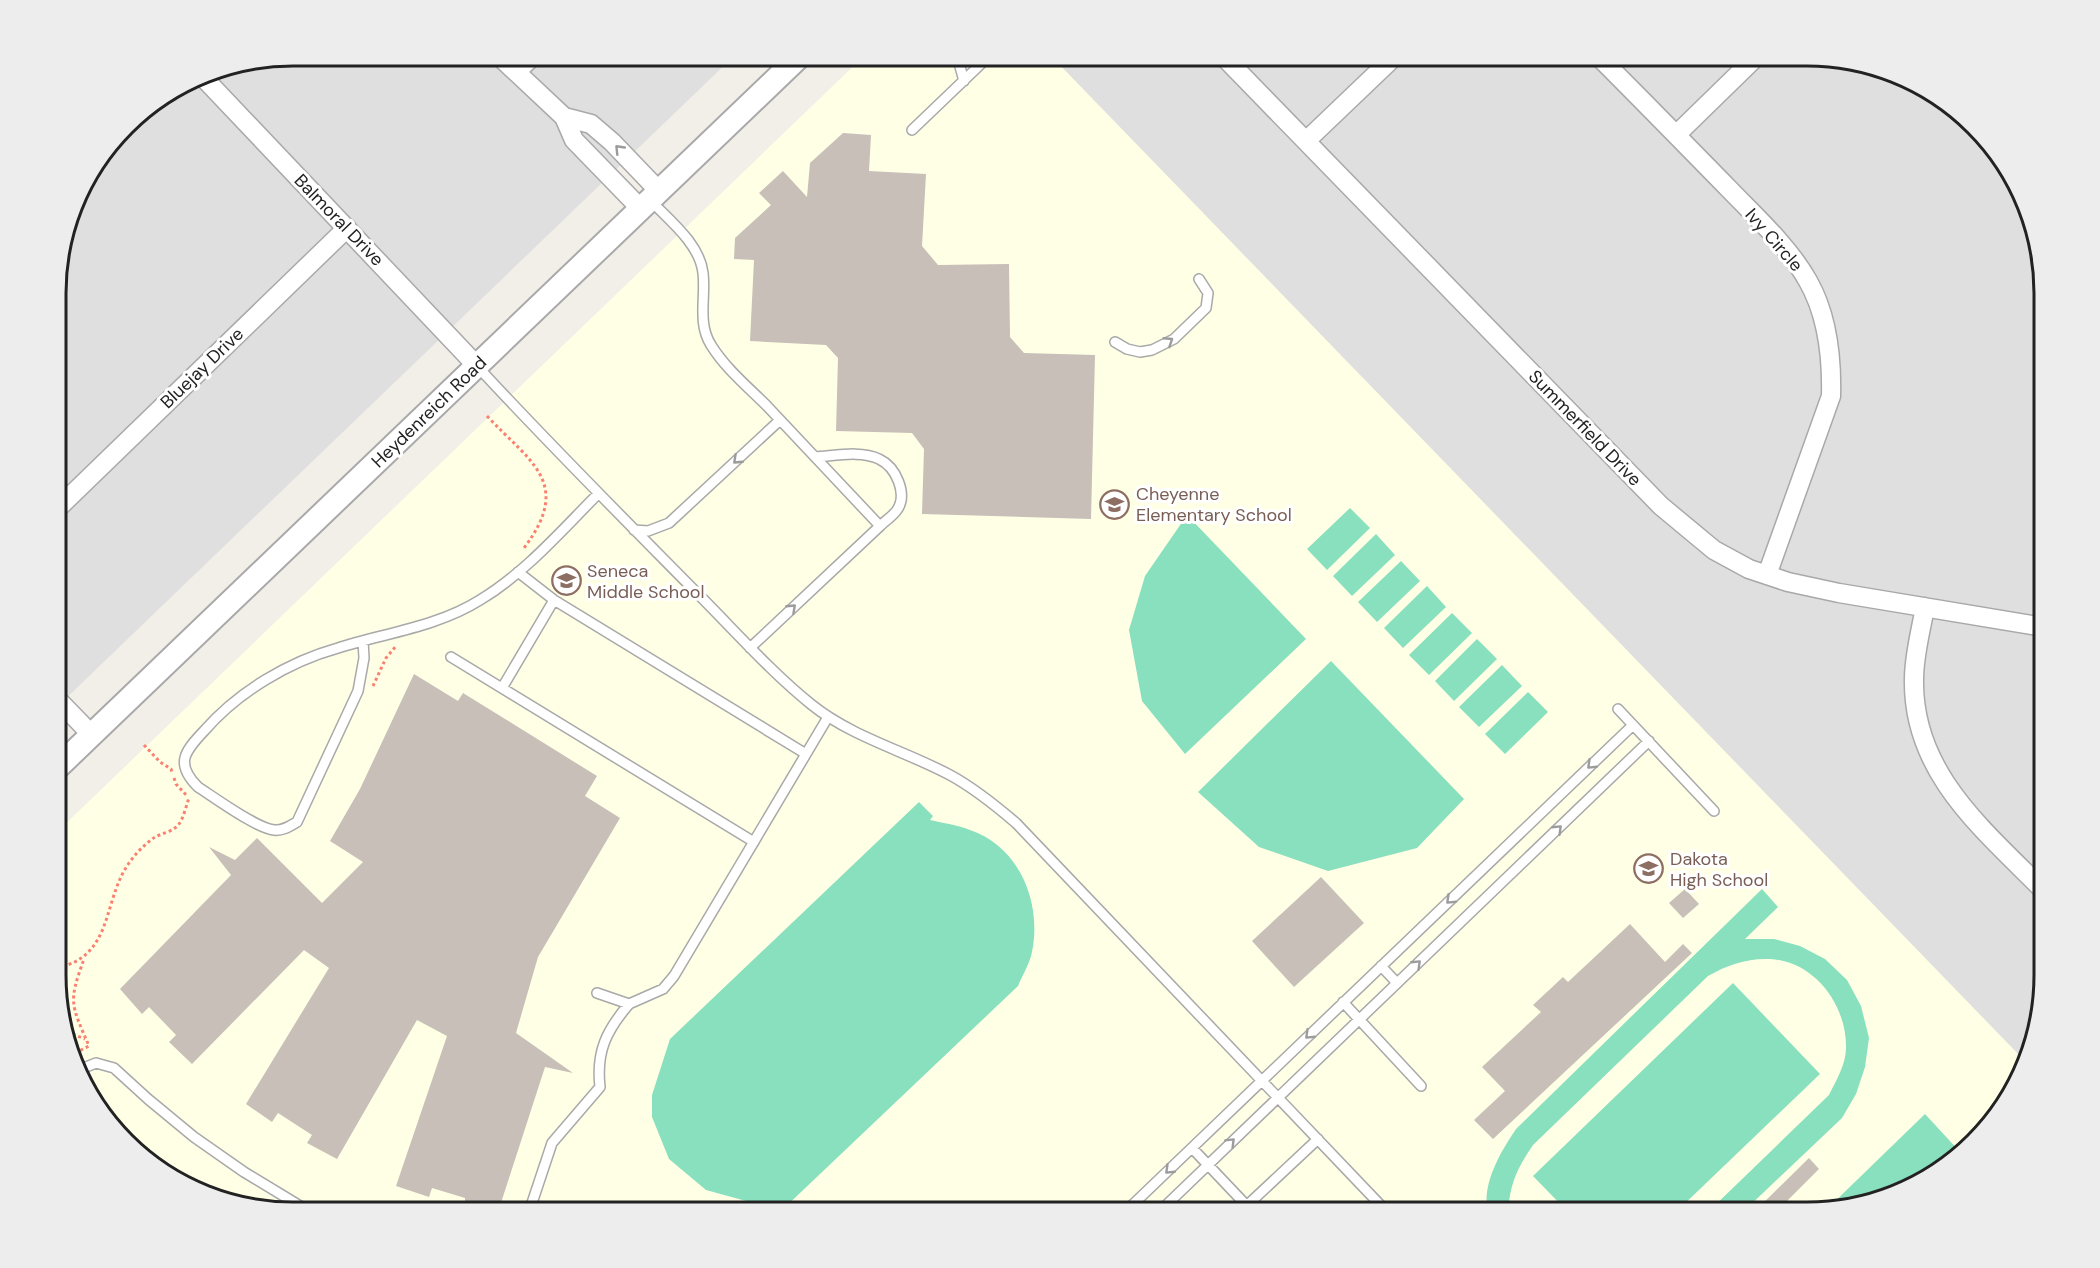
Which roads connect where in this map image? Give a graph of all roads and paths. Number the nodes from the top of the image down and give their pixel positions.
1 (510, 66) edge
2 (522, 66) edge
3 (790, 66) edge
4 (960, 66) edge
5 (979, 66) edge
6 (1233, 66) edge
7 (1385, 66) edge
8 (1608, 66) edge
9 (1746, 66) edge
10 (516, 72) junction
11 (964, 81) junction
12 (208, 82) edge
13 (564, 117) junction
14 (912, 130) dead end
15 (1676, 135) junction
16 (1306, 141) junction
17 (650, 200) junction
18 (347, 228) junction
19 (1199, 279) dead end
20 (1115, 342) dead end
21 (477, 366) junction
22 (487, 416) dead end
23 (780, 420) junction
24 (814, 457) junction
25 (598, 494) junction
26 (66, 500) edge
27 (880, 526) junction
28 (634, 530) junction
29 (522, 550) dead end
30 (518, 572) junction
31 (1767, 575) junction
32 (554, 600) junction
33 (1925, 607) junction
34 (2034, 625) edge
35 (363, 641) junction
36 (402, 645) dead end
37 (750, 648) junction
38 (451, 657) dead end
39 (502, 688) junction
40 (371, 690) dead end
41 (66, 708) edge
42 (1618, 709) dead end
43 (828, 717) junction
44 (1634, 725) junction
45 (92, 735) junction
46 (1649, 741) junction
47 (144, 745) dead end
48 (806, 754) junction
49 (66, 760) edge
50 (189, 798) junction
51 (198, 804) dead end
52 (1714, 811) dead end
53 (754, 842) junction
54 (2034, 881) edge
55 (85, 957) junction
56 (66, 964) edge
57 (1382, 966) junction
58 (1397, 983) junction
59 (597, 993) dead end
60 (1343, 1002) junction
61 (629, 1004) junction
62 (1359, 1019) junction
63 (74, 1035) edge
64 (87, 1040) junction
65 (79, 1051) edge
66 (85, 1067) edge
67 (1262, 1080) junction
68 (1421, 1086) dead end
69 (1278, 1096) junction
70 (1318, 1139) junction
71 (1192, 1148) junction
72 (1208, 1165) junction
73 (294, 1202) edge
74 (532, 1202) edge
75 (1135, 1202) edge
76 (1169, 1202) edge
77 (1238, 1202) edge
78 (1251, 1202) edge
79 (1378, 1202) edge

1 - 10 street
2 - 10 street
3 - 17 street, Heydenreich Road
4 - 11 lane
5 - 11 lane
6 - 16 street, Summerfield Drive
7 - 16 street
8 - 15 street, Ivy Circle
9 - 15 street
10 - 13 street
11 - 14 lane
12 - 18 street, Balmoral Drive
13 - 17 street
17 -> 13 street
15 - 31 street, Ivy Circle
16 - 31 street, Summerfield Drive
17 - 21 street, Heydenreich Road
17 - 23 lane
18 - 21 street, Balmoral Drive
18 - 26 street, Bluejay Drive
20 -> 19 lane
21 - 25 lane
21 - 45 street, Heydenreich Road
22 - 29 path
23 - 24 lane
23 -> 28 lane
24 - 27 lane
24 - 27 lane
25 - 28 lane
25 - 30 lane
37 -> 27 lane
28 - 37 lane
30 - 32 lane
30 - 35 lane
31 - 33 street, Summerfield Drive
32 - 39 lane
32 - 48 lane
33 - 34 street, Summerfield Drive
33 - 54 street
35 - 35 lane
36 - 40 path
37 - 43 lane
38 - 39 lane
39 - 53 lane
41 - 45 street
42 - 44 lane
43 - 48 lane
43 - 67 lane
44 - 46 lane
44 -> 57 lane
45 - 49 street, Heydenreich Road
46 - 52 lane
58 -> 46 lane
47 - 50 path
48 - 53 lane
50 - 51 path
50 - 55 path
53 - 61 lane
55 - 56 path
55 - 64 path
57 - 58 lane
57 - 60 lane
58 - 62 lane
59 - 61 lane
60 - 62 lane
60 -> 67 lane
61 - 74 lane
62 - 68 lane
62 - 69 lane
63 - 64 path
64 - 65 path
66 - 73 lane
67 - 69 lane
67 - 71 lane
69 - 70 lane
72 -> 69 lane
70 - 78 lane
70 - 79 lane
71 - 72 lane
71 -> 75 lane
72 - 76 lane
72 - 77 lane

